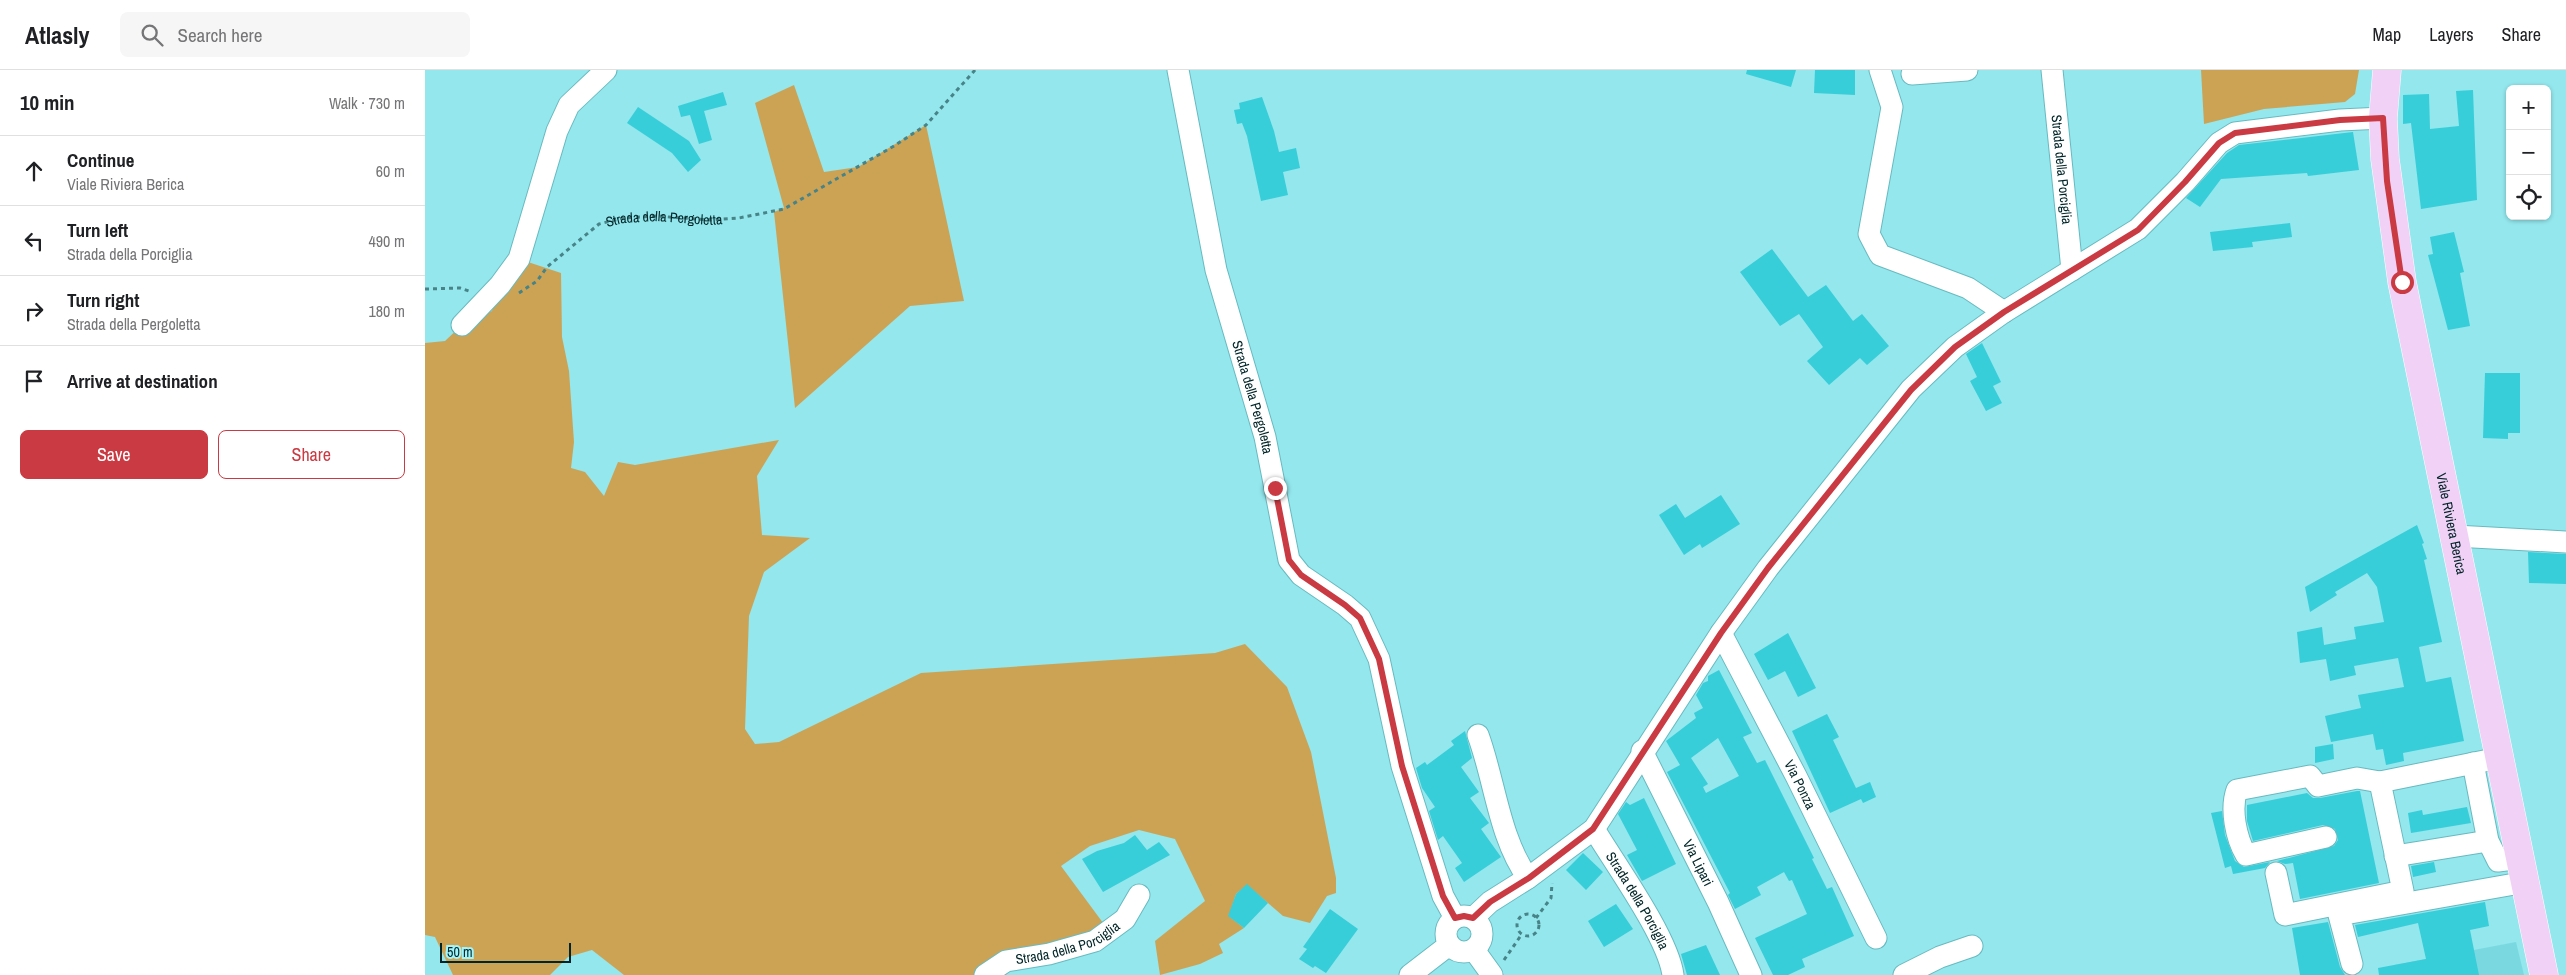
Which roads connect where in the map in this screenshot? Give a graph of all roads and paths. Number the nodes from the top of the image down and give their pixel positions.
1 (606, 70) edge
2 (975, 70) edge
3 (1178, 70) edge
4 (1880, 70) edge
5 (1967, 70) edge
6 (2052, 70) edge
7 (2387, 70) edge
8 (1912, 74) dead end
9 (2383, 118) junction
10 (2072, 270) junction
11 (425, 289) edge
12 (475, 292) dead end
13 (515, 296) dead end
14 (2004, 312) junction
15 (462, 325) dead end
16 (2455, 536) junction
17 (2566, 542) edge
18 (1721, 633) junction
19 (1478, 735) dead end
20 (1642, 751) junction
21 (2499, 758) junction
22 (2473, 763) junction
23 (2380, 782) junction
24 (1593, 829) junction
25 (2326, 837) dead end
26 (2488, 841) junction
27 (2395, 856) junction
28 (2524, 870) junction
29 (1536, 872) junction
30 (2277, 873) dead end
31 (1139, 895) dead end
32 (1464, 918) junction
33 (1537, 918) junction
34 (1522, 934) junction
35 (1876, 938) dead end
36 (1449, 945) junction
37 (1972, 946) dead end
38 (1474, 950) junction
39 (2351, 964) dead end
40 (1491, 974) edge
41 (985, 975) edge
42 (1411, 975) edge
43 (1673, 975) edge
44 (1751, 975) edge
45 (1904, 975) edge
46 (2544, 975) edge

1 - 15 street
2 - 13 path, Strada della Pergoletta
3 - 32 street, Strada della Pergoletta
4 - 14 street
5 - 8 street
6 - 10 street, Strada della Porciglia
7 - 9 main road, Viale Riviera Berica
9 - 10 street
9 - 16 main road, Viale Riviera Berica
10 - 14 street
11 - 12 path
14 - 18 street
16 - 17 street
16 - 21 main road, Viale Riviera Berica
18 - 20 street
18 - 35 street, Via Ponza
19 - 29 street
20 - 24 street
20 - 44 street, Via Lipari
21 - 22 street
21 - 28 main road, Viale Riviera Berica
22 - 23 street
22 - 26 street
23 - 25 street
23 - 27 street
24 - 29 street
24 - 43 street, Strada della Porciglia
26 - 27 street
26 - 28 street
27 - 30 street
28 - 39 street
28 - 46 main road, Viale Riviera Berica
29 - 32 street
29 - 33 path
31 - 41 street, Strada della Porciglia
32 - 36 street
32 - 38 street
33 - 34 path
33 - 34 path
34 - 40 path
36 - 38 street
36 - 42 street
37 - 45 street
38 - 40 street

